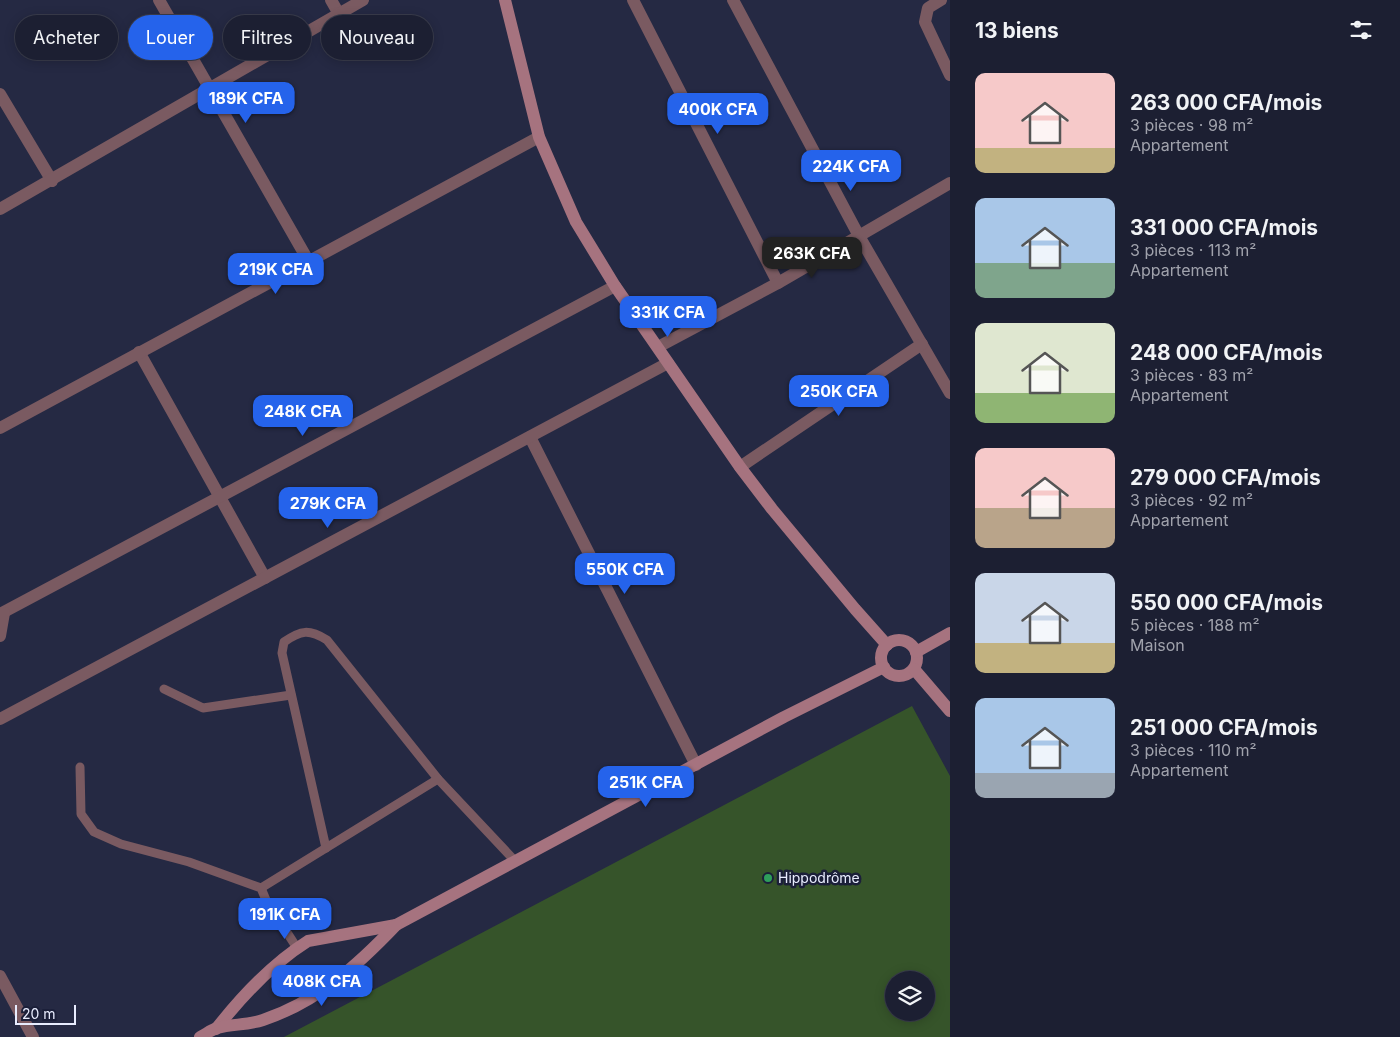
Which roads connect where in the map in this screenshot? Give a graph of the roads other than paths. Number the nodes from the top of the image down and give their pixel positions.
1 (159, 0) edge
2 (331, 0) edge
3 (363, 0) edge
4 (505, 0) edge
5 (633, 0) edge
6 (733, 0) edge
7 (941, 0) edge
8 (339, 14) junction
9 (950, 75) edge
10 (210, 88) junction
11 (0, 94) edge
12 (539, 137) junction
13 (52, 181) junction
14 (950, 183) edge
15 (0, 209) edge
16 (858, 236) junction
17 (309, 262) junction
18 (778, 283) junction
19 (616, 286) junction
20 (922, 344) junction
21 (658, 347) junction
22 (139, 352) junction
23 (668, 363) junction
24 (950, 393) edge
25 (0, 428) edge
26 (530, 436) junction
27 (740, 467) junction
28 (220, 497) junction
29 (265, 578) junction
30 (2, 614) edge
31 (950, 633) edge
32 (0, 636) edge
33 (887, 645) junction
34 (916, 652) junction
35 (884, 668) junction
36 (914, 669) junction
37 (164, 689) dead end
38 (291, 695) junction
39 (950, 711) edge
40 (0, 719) edge
41 (696, 765) junction
42 (80, 767) dead end
43 (438, 779) junction
44 (326, 848) junction
45 (515, 861) junction
46 (261, 888) junction
47 (396, 925) junction
48 (297, 948) junction
49 (0, 976) edge
50 (216, 1029) junction
51 (33, 1037) edge
52 (200, 1037) edge

1 - 10 street
2 - 8 street
3 - 8 street
4 - 12 street
5 - 18 street
6 - 16 street
7 - 9 street
8 - 10 street
10 - 13 street
10 - 17 street
11 - 13 street
12 - 17 street
12 - 19 street
13 - 15 street
14 - 16 street
16 - 18 street
16 - 20 street
17 - 22 street
18 - 21 street
19 - 21 street
19 - 28 street
20 - 24 street
20 - 27 street
21 - 23 street
22 - 25 street
22 - 28 street
23 - 26 street
23 - 27 street
26 - 29 street
26 - 41 street
27 - 33 street
28 - 29 street
28 - 30 street
29 - 40 street
30 - 32 street
31 - 34 street
33 - 34 street
33 - 35 street
34 - 36 street
35 - 36 street
35 - 41 street
36 - 39 street
37 - 38 lane
38 - 43 lane
38 - 44 lane
41 - 45 street
42 - 46 lane
43 - 44 lane
43 - 45 lane
44 - 46 lane
45 - 47 street
46 - 48 lane
47 - 48 street
47 - 50 street
48 - 50 street
49 - 51 street
50 - 52 street

